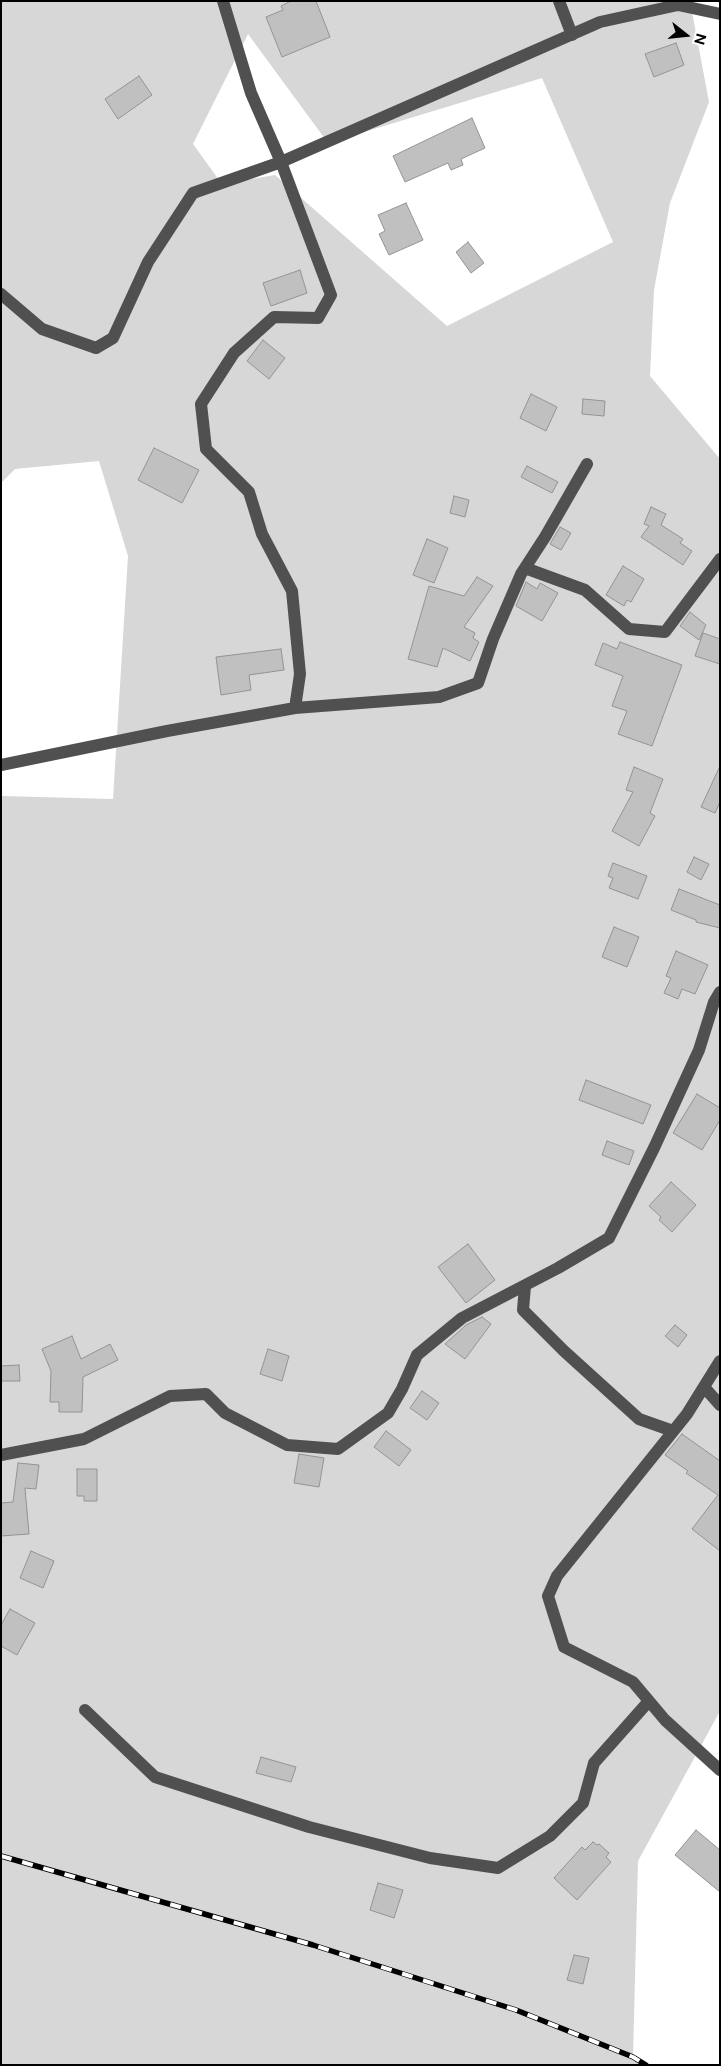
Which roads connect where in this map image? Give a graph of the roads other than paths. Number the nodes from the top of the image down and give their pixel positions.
1 (223, 1) edge
2 (558, 1) edge
3 (720, 14) edge
4 (572, 34) junction
5 (281, 162) junction
6 (1, 294) edge
7 (587, 464) dead end
8 (720, 558) edge
9 (525, 568) junction
10 (295, 708) junction
11 (1, 765) edge
12 (720, 992) edge
13 (525, 1286) junction
14 (720, 1361) edge
15 (704, 1387) junction
16 (720, 1405) edge
17 (673, 1431) junction
18 (1, 1455) edge
19 (649, 1701) junction
20 (85, 1710) dead end
21 (720, 1770) edge

1 - 5 street
2 - 4 street
3 - 4 street
4 - 5 street
5 - 6 street
5 - 10 street
7 - 9 street
8 - 9 street
9 - 10 street
10 - 11 street
12 - 13 street
13 - 17 street
13 - 18 street
14 - 15 street
15 - 16 street
15 - 17 street
17 - 19 street
19 - 20 street
19 - 21 street

